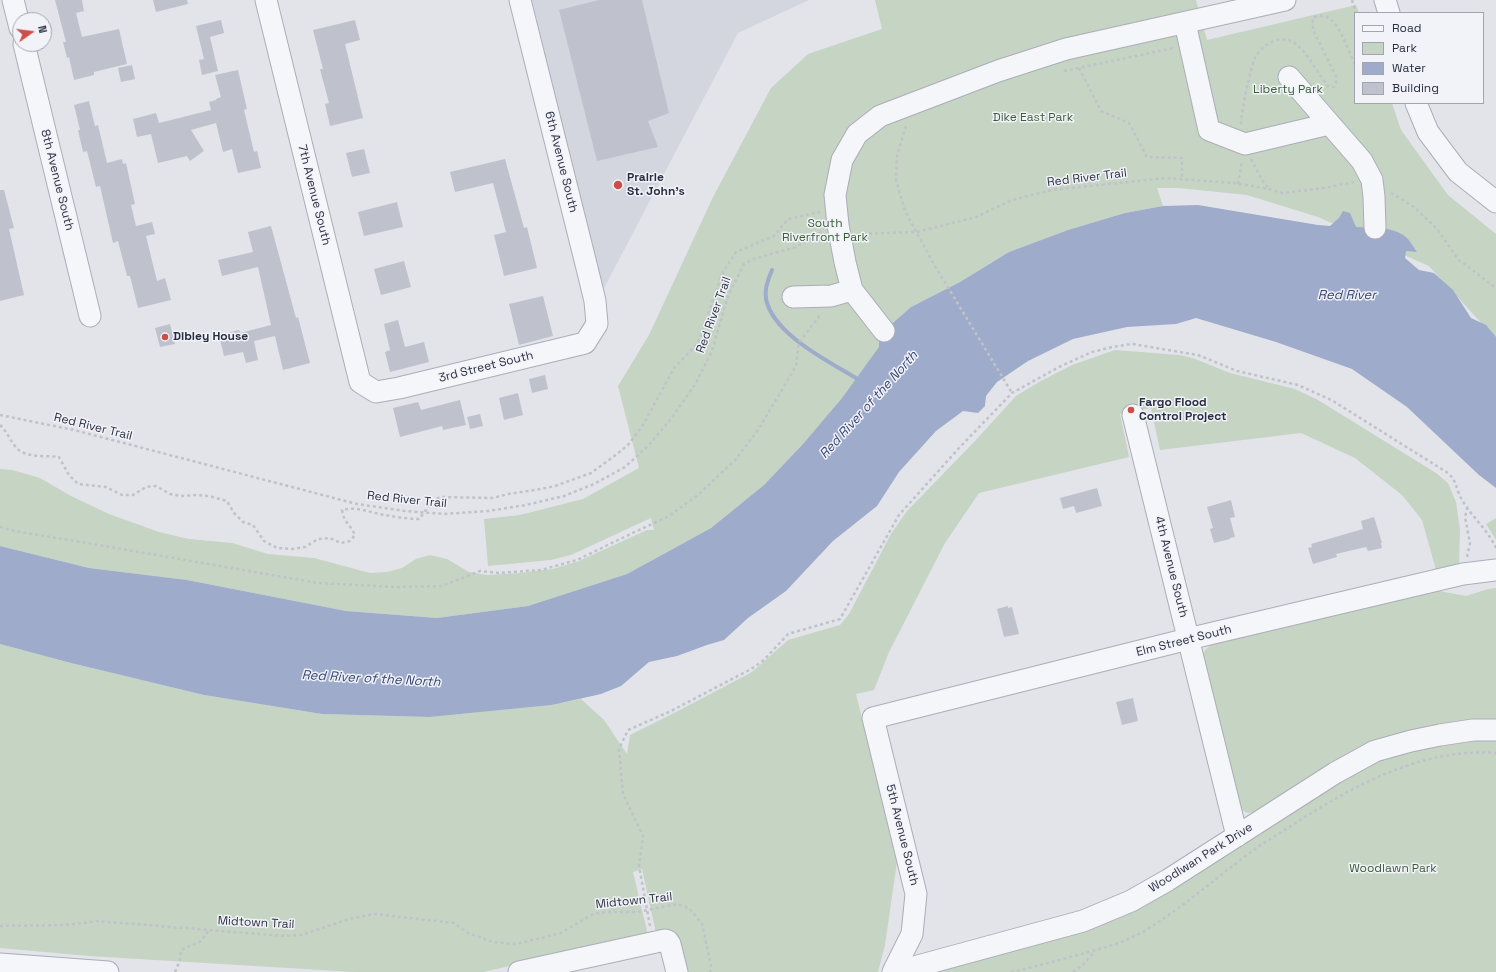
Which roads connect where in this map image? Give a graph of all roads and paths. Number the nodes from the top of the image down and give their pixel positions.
1 (13, 0) edge
2 (266, 0) edge
3 (520, 0) edge
4 (1285, 0) edge
5 (1352, 0) edge
6 (1385, 0) edge
7 (16, 12) edge
8 (1356, 12) edge
9 (1389, 12) edge
10 (1185, 23) junction
11 (1190, 44) junction
12 (26, 52) edge
13 (1079, 68) junction
14 (1064, 71) dead end
15 (1289, 77) dead end
16 (1416, 104) edge
17 (909, 122) dead end
18 (1329, 124) junction
19 (1245, 144) junction
20 (1182, 178) junction
21 (1372, 180) junction
22 (1269, 189) junction
23 (1496, 202) edge
24 (837, 217) junction
25 (1375, 228) dead end
26 (917, 232) junction
27 (1496, 288) edge
28 (852, 290) junction
29 (826, 296) junction
30 (793, 297) dead end
31 (90, 316) dead end
32 (597, 324) joint
33 (884, 331) dead end
34 (366, 386) joint
35 (1012, 393) junction
36 (0, 415) edge
37 (1133, 415) dead end
38 (0, 425) edge
39 (1468, 508) junction
40 (424, 513) junction
41 (0, 527) edge
42 (1496, 548) edge
43 (1496, 570) edge
44 (1463, 574) junction
45 (1188, 639) junction
46 (873, 718) joint
47 (1496, 730) edge
48 (1496, 753) edge
49 (1237, 836) junction
50 (647, 911) junction
51 (0, 926) edge
52 (209, 930) junction
53 (1095, 950) junction
54 (0, 964) edge
55 (108, 972) edge
56 (175, 972) edge
57 (518, 972) edge
58 (677, 972) edge
59 (710, 972) edge
60 (895, 972) edge
61 (1011, 972) edge
62 (1073, 972) edge

1 - 7 street
2 - 34 street, 7th Avenue South
3 - 32 street, 6th Avenue South
4 - 10 street
5 - 8 path
6 - 9 street
10 - 11 street
10 - 24 street
11 - 13 path
11 - 19 street
12 - 31 street, 8th Avenue South
13 - 14 path
13 - 20 path
15 - 18 street
16 - 23 street
17 - 26 path
18 - 19 street
18 - 21 street
19 - 22 path
20 - 22 path, Red River Trail
20 - 26 path, Red River Trail
21 - 22 path, Red River Trail
21 - 25 street
21 - 27 path
24 - 26 path, Red River Trail
24 - 28 street
24 - 40 path, Red River Trail
24 - 40 path
26 - 35 path
28 - 29 street
28 - 33 street
29 - 30 street
29 - 41 path
32 - 34 street, 3rd Street South
35 - 39 path
35 - 50 path
36 - 40 path, Red River Trail
37 - 45 street, 4th Avenue South
38 - 40 path
39 - 42 path
39 - 44 path
43 - 44 street, Elm Street South
44 - 45 street, Elm Street South
45 - 46 street, Elm Street South
45 - 49 street, 4th Avenue South
46 - 60 street, 5th Avenue South
47 - 49 street, Woodlwan Park Drive
48 - 53 path
49 - 60 street, Woodlwan Park Drive
50 - 52 path, Midtown Trail
50 - 59 path, Midtown Trail
51 - 52 path, Midtown Trail
52 - 56 path
53 - 61 path
53 - 62 path
54 - 55 street
57 - 58 street

